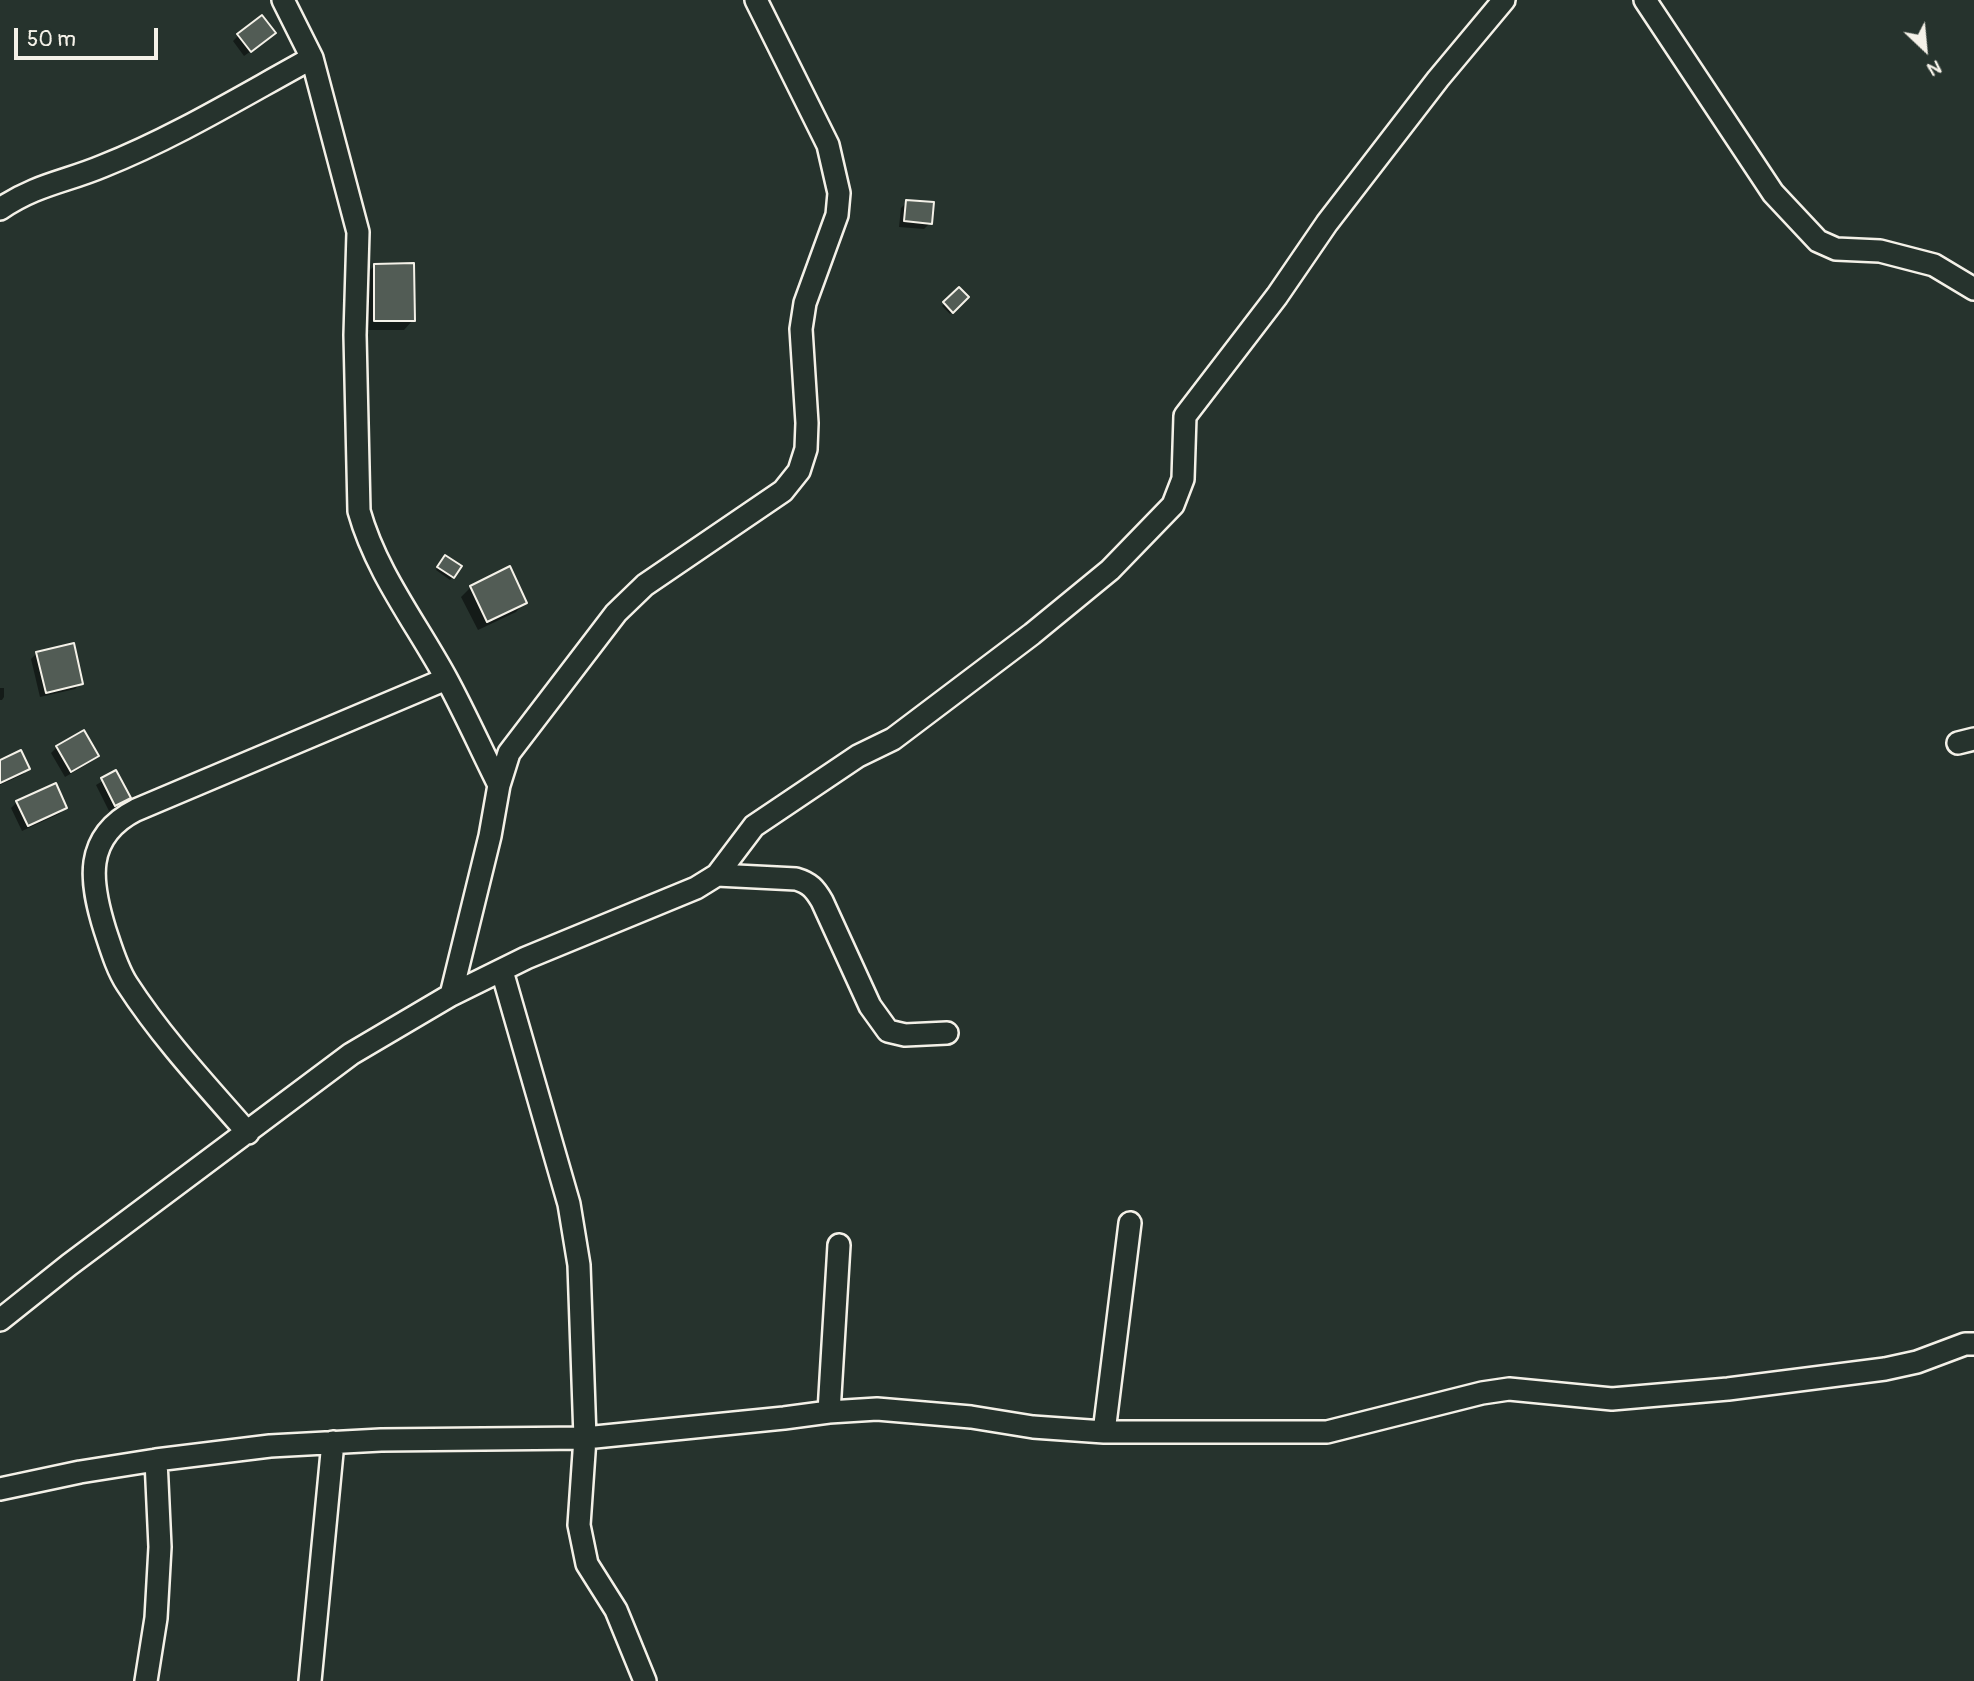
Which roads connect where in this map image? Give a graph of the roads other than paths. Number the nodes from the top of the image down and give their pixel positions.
1 (283, 0) edge
2 (756, 0) edge
3 (1504, 0) edge
4 (1645, 0) edge
5 (312, 58) junction
6 (0, 209) edge
7 (1974, 289) edge
8 (446, 679) junction
9 (499, 785) junction
10 (717, 875) junction
11 (502, 971) junction
12 (452, 995) junction
13 (947, 1033) dead end
14 (248, 1133) junction
15 (1130, 1223) dead end
16 (839, 1245) dead end
17 (0, 1320) edge
18 (1974, 1344) edge
19 (829, 1412) junction
20 (1104, 1432) junction
21 (585, 1438) junction
22 (333, 1442) junction
23 (156, 1460) junction
24 (0, 1489) edge
25 (146, 1681) edge
26 (310, 1681) edge
27 (645, 1681) edge

1 - 5 street
2 - 9 street
3 - 10 street
4 - 7 street
5 - 6 street
5 - 8 street
8 - 9 street
8 - 14 street
9 - 12 street
10 - 11 street
10 - 13 street
11 - 12 street
11 - 21 street
12 - 14 street
14 - 17 street
15 - 20 street
16 - 19 street
18 - 20 street
19 - 20 street
19 - 21 street
21 - 22 street
21 - 27 street
22 - 23 street
22 - 26 street
23 - 24 street
23 - 25 street

